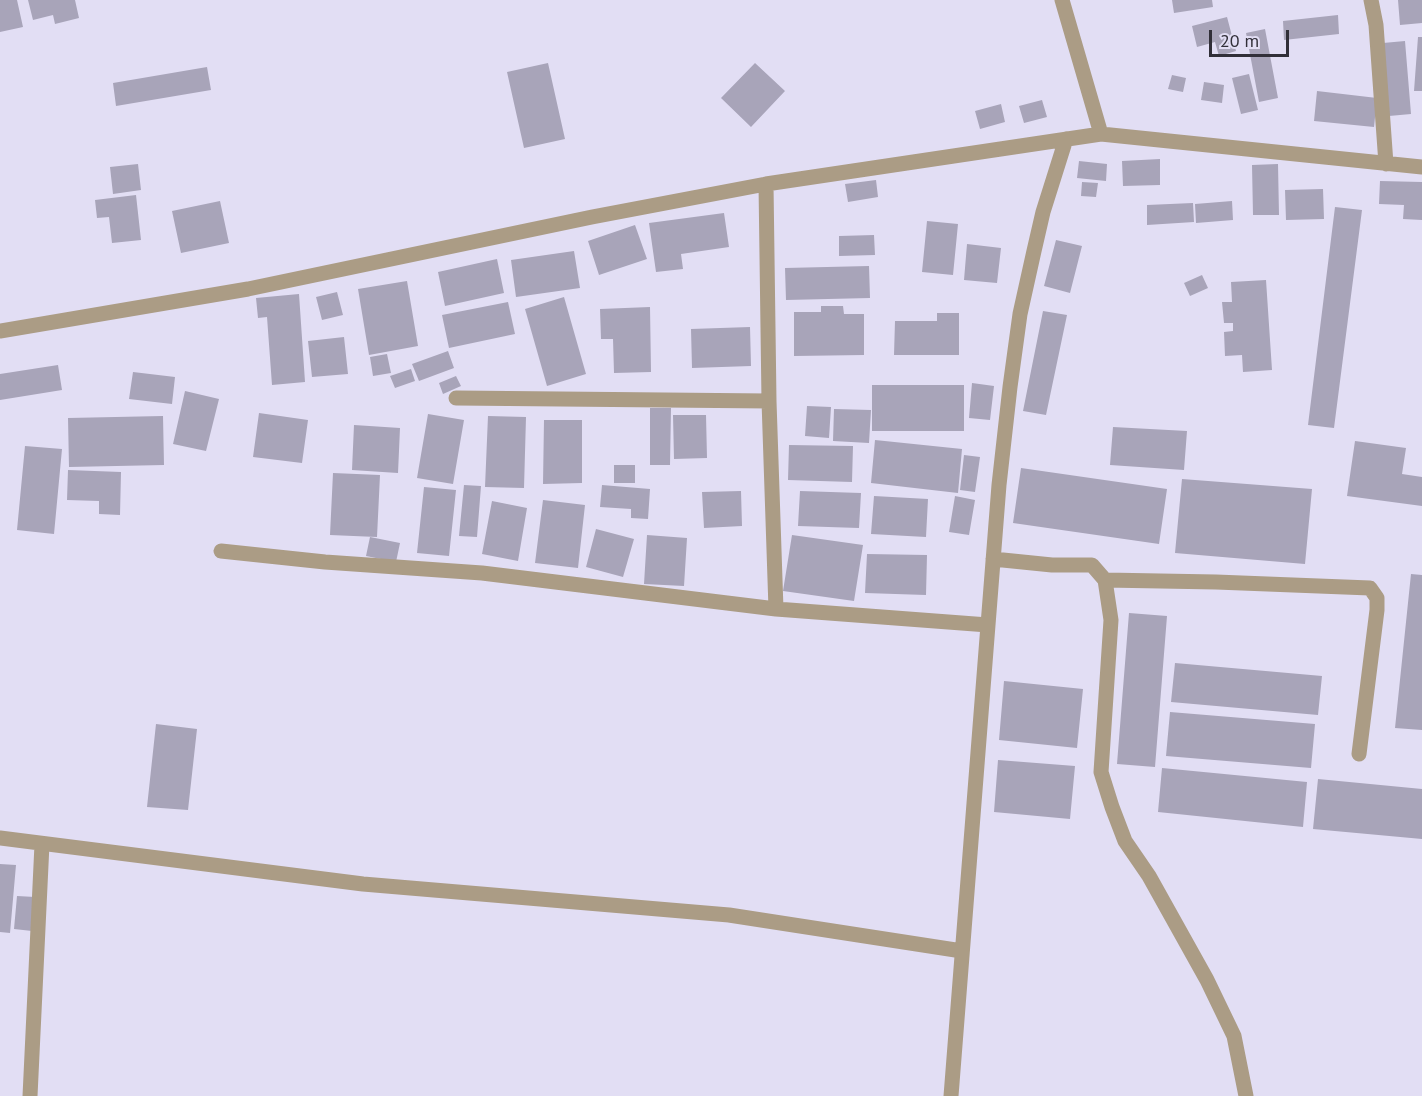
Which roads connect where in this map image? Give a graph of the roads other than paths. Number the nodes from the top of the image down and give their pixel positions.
1 (1062, 0) edge
2 (1371, 0) edge
3 (1101, 134) junction
4 (1066, 140) junction
5 (1386, 164) junction
6 (1422, 167) edge
7 (766, 184) junction
8 (0, 331) edge
9 (456, 398) dead end
10 (769, 400) junction
11 (221, 551) dead end
12 (993, 559) junction
13 (1105, 580) junction
14 (776, 609) junction
15 (988, 625) junction
16 (1359, 754) dead end
17 (0, 838) edge
18 (42, 844) junction
19 (962, 951) junction
20 (30, 1096) edge
21 (951, 1096) edge
22 (1246, 1096) edge

1 - 3 street
2 - 5 street
3 - 4 street
3 - 5 street
4 - 7 street
4 - 12 street
5 - 6 street
7 - 8 street
7 - 10 street
9 - 10 street
10 - 14 street
11 - 14 street
12 - 13 street
12 - 15 street
13 - 16 street
13 - 22 street
14 - 15 street
15 - 19 street
17 - 18 street
18 - 19 street
18 - 20 street
19 - 21 street

